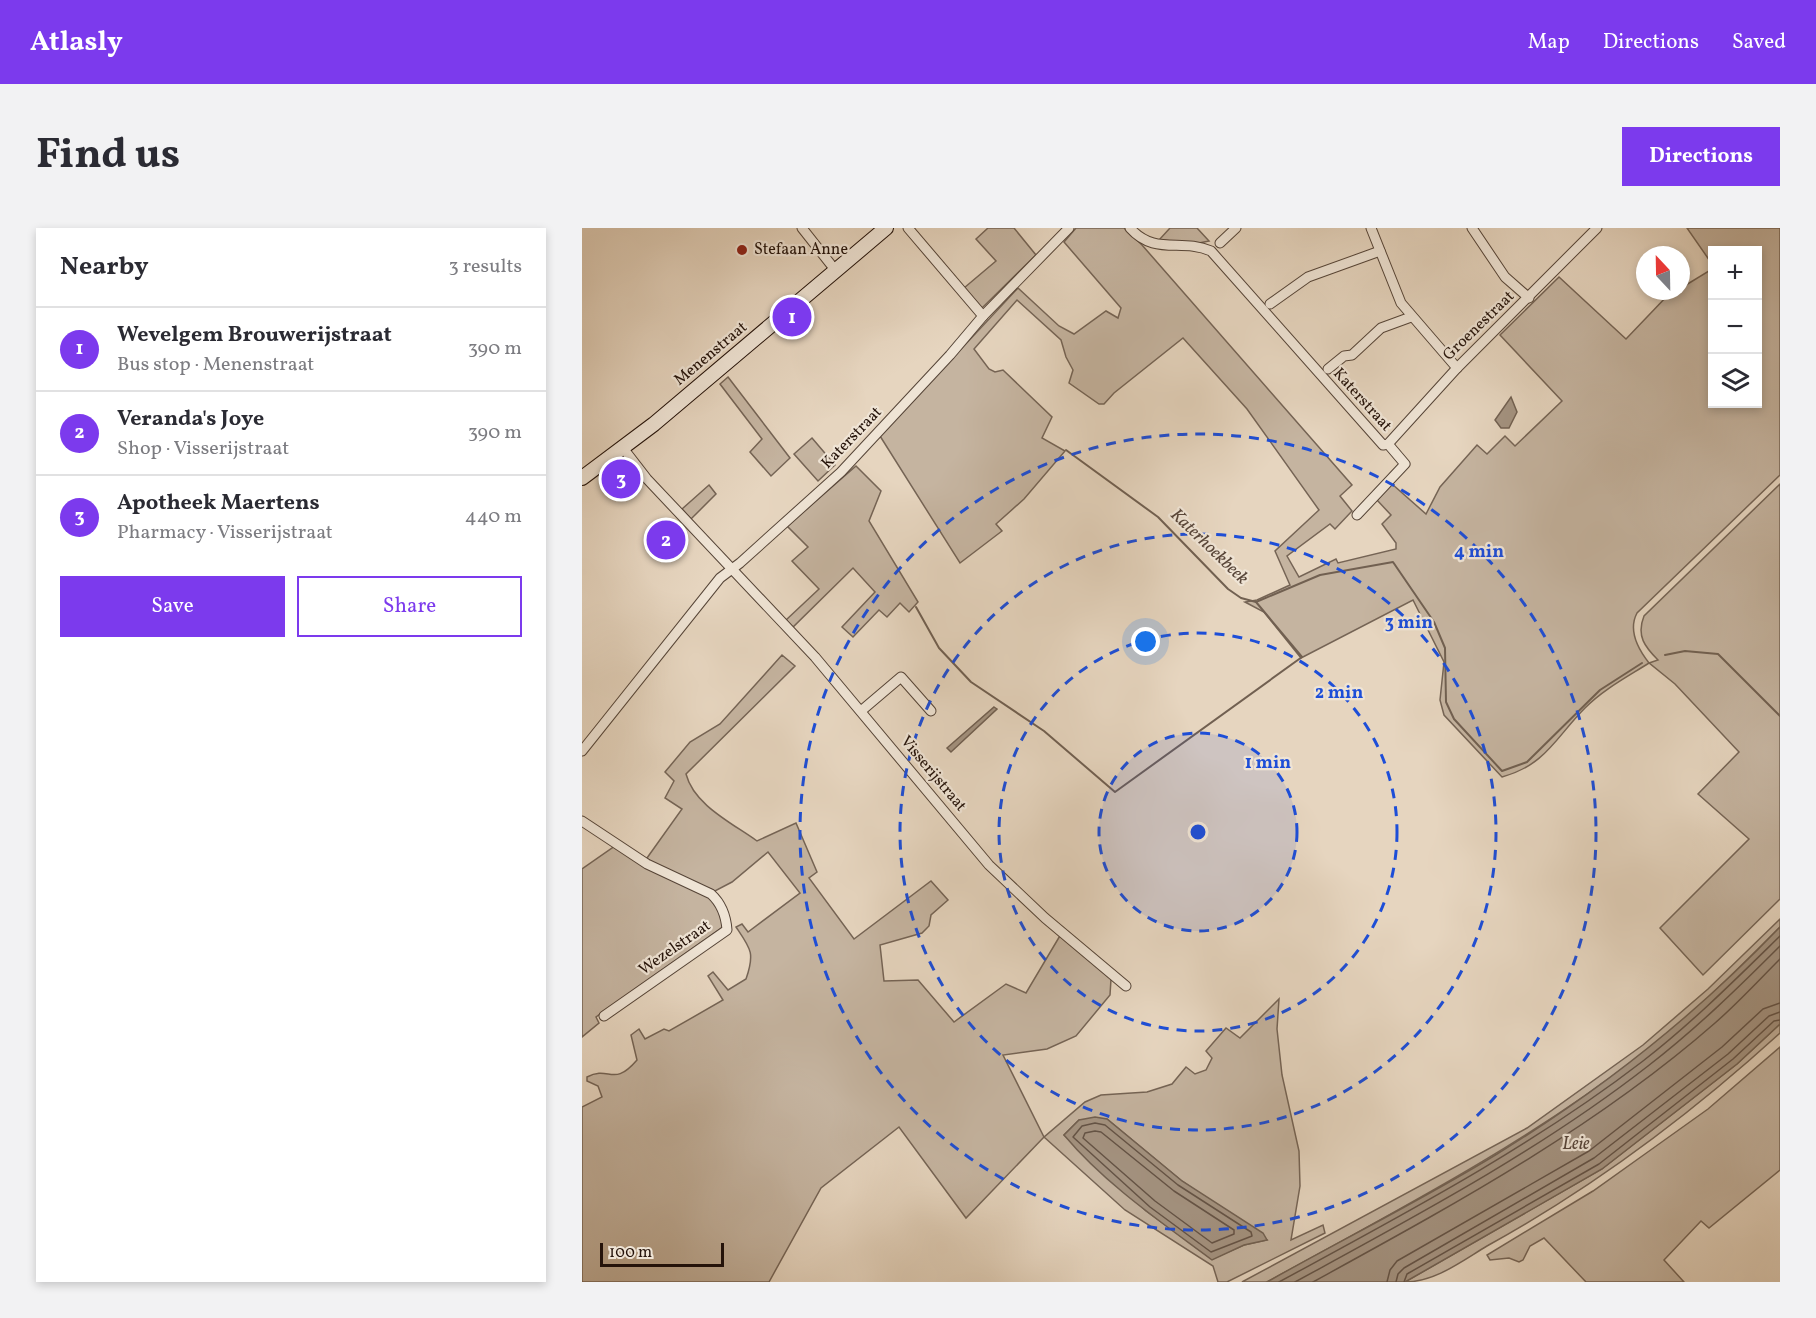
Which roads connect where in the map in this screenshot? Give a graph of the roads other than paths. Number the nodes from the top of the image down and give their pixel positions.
1 (802, 228) edge
2 (886, 228) edge
3 (908, 228) edge
4 (1069, 228) edge
5 (1130, 228) edge
6 (1236, 228) edge
7 (1371, 228) edge
8 (1472, 228) edge
9 (1597, 228) edge
10 (1220, 243) dead end
11 (1380, 251) junction
12 (836, 272) junction
13 (1529, 298) junction
14 (1270, 304) dead end
15 (983, 316) junction
16 (1411, 317) junction
17 (1457, 368) junction
18 (1328, 369) dead end
19 (1385, 445) junction
20 (623, 448) junction
21 (582, 478) edge
22 (1357, 515) dead end
23 (730, 568) junction
24 (861, 711) junction
25 (931, 711) dead end
26 (582, 751) edge
27 (582, 821) edge
28 (1126, 986) dead end
29 (604, 1016) dead end

1 - 12 street
2 - 12 main road, Menenstraat
3 - 15 street
4 - 15 street, Katerstraat
5 - 19 street, Katerstraat
6 - 10 street
7 - 11 street
8 - 13 street
9 - 13 street, Groenestraat
11 - 14 street
11 - 16 street
12 - 20 main road, Menenstraat
13 - 17 street, Groenestraat
15 - 23 street, Katerstraat
16 - 17 street
16 - 18 street
17 - 19 street, Groenestraat
19 - 22 street, Katerstraat
20 - 21 main road, Menenstraat
20 - 23 street, Visserijstraat
23 - 24 street, Visserijstraat
23 - 26 street
24 - 25 street
24 - 28 street, Visserijstraat
27 - 29 street, Wezelstraat

